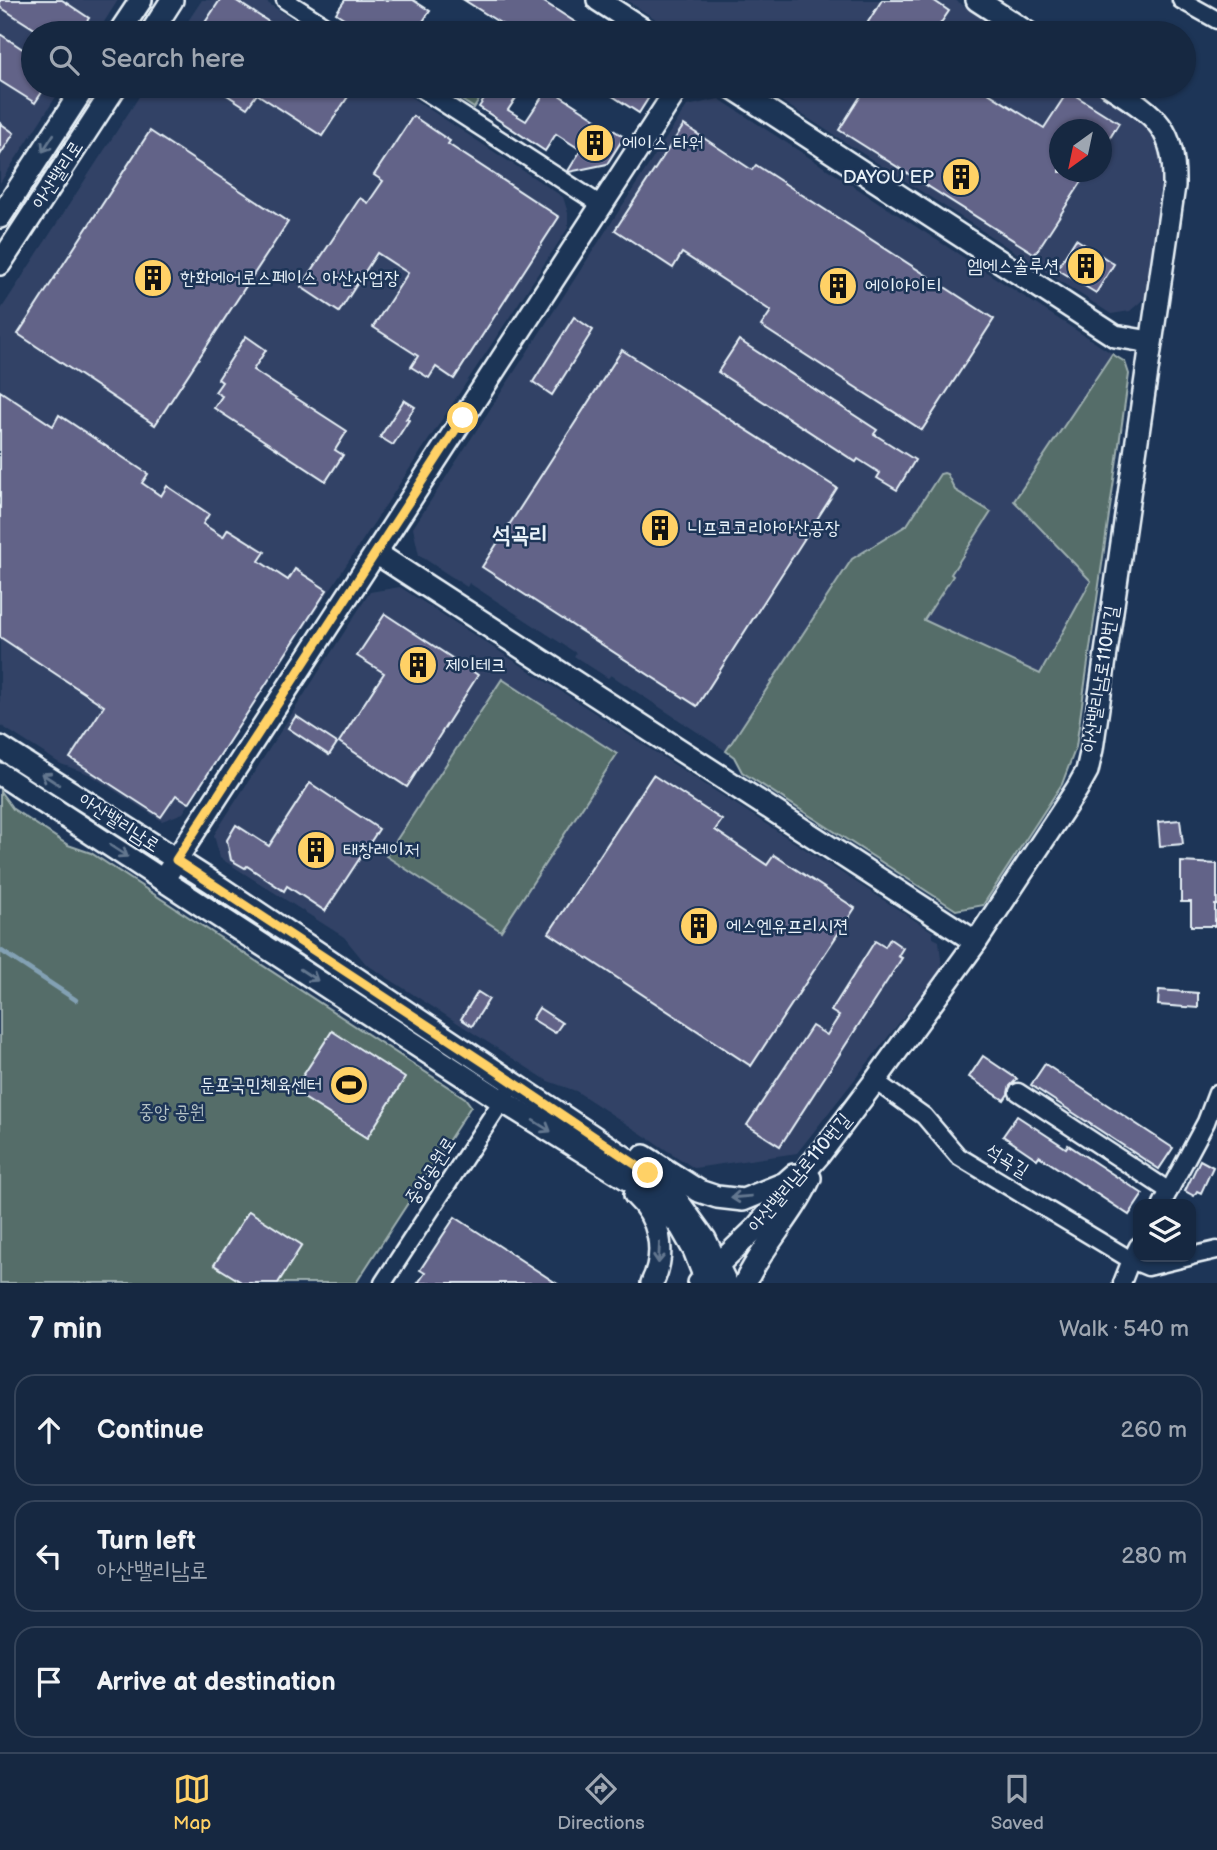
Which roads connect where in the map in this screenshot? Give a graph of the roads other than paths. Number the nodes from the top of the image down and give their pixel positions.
1 (141, 0) edge
2 (172, 0) edge
3 (285, 0) edge
4 (598, 0) edge
5 (977, 0) edge
6 (1181, 0) edge
7 (1217, 20) edge
8 (127, 21) edge
9 (159, 21) edge
10 (317, 21) edge
11 (630, 21) edge
12 (1009, 21) edge
13 (77, 98) edge
14 (108, 98) edge
15 (436, 98) edge
16 (671, 98) edge
17 (748, 98) edge
18 (1129, 98) edge
19 (601, 205) junction
20 (0, 217) edge
21 (0, 264) edge
22 (1150, 342) junction
23 (376, 553) junction
24 (0, 747) edge
25 (0, 774) edge
26 (176, 860) junction
27 (163, 880) junction
28 (976, 942) junction
29 (875, 1081) junction
30 (514, 1082) junction
31 (1018, 1092) dead end
32 (1217, 1093) edge
33 (502, 1101) junction
34 (579, 1126) junction
35 (820, 1154) junction
36 (598, 1160) junction
37 (1166, 1197) edge
38 (1217, 1250) edge
39 (1133, 1252) edge
40 (1196, 1255) edge
41 (1133, 1256) edge
42 (1143, 1262) edge
43 (1167, 1262) edge
44 (711, 1278) edge
45 (383, 1283) edge
46 (652, 1283) edge
47 (745, 1283) edge
48 (1122, 1283) edge

1 - 8 street
2 - 9 street
3 - 10 street
4 - 11 street
5 - 12 street
6 - 7 street
13 -> 20 street, 아산밸리로
14 - 21 street, 아산밸리로
15 - 19 street
16 - 19 street
17 - 22 street
18 - 22 street, 아산밸리남로110번길
19 - 23 street
22 - 28 street, 아산밸리남로110번길
23 - 26 street
23 - 28 street
26 -> 24 street, 아산밸리남로
25 -> 27 street, 아산밸리남로
26 - 27 street
26 - 30 street, 아산밸리남로
27 -> 33 street, 아산밸리남로
28 - 29 street, 아산밸리남로110번길
29 - 35 street, 아산밸리남로110번길
29 - 39 street, 석곡길
30 - 33 street, 중앙공원로
30 - 34 street, 아산밸리남로
31 - 37 street
32 - 37 street
33 -> 36 street, 아산밸리남로
33 - 45 street, 중앙공원로
35 -> 34 street
34 - 44 street, 아산밸리남로
35 - 44 street, 아산밸리남로110번길
35 - 47 street
36 - 44 street, 아산밸리남로
36 -> 46 street
38 - 40 street, 석곡길
41 - 48 street
42 - 43 street, 석곡길

